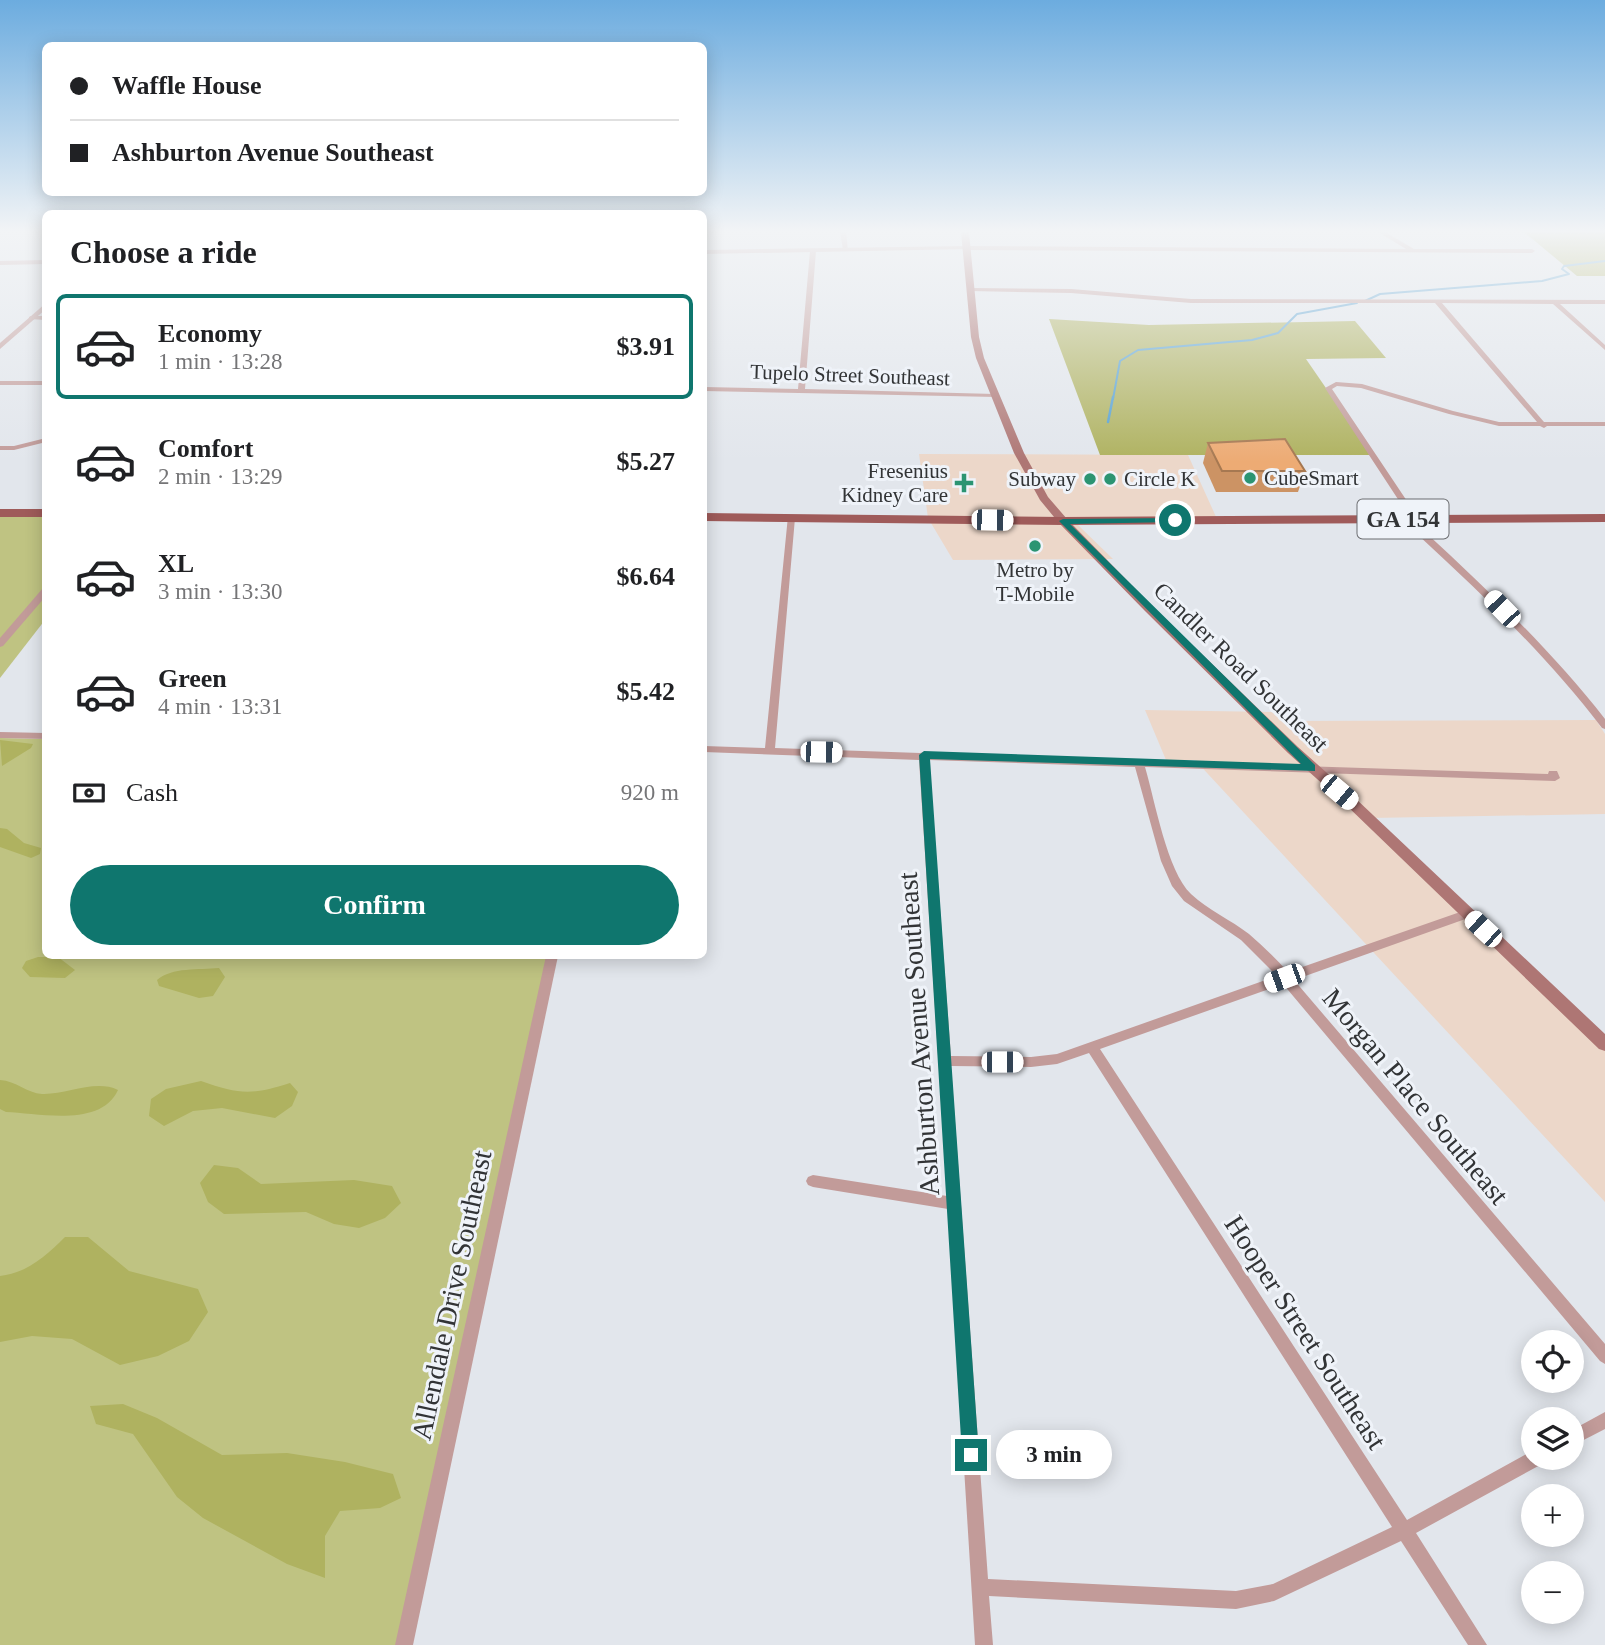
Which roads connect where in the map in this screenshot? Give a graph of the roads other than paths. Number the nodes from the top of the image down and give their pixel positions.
1 (808, 309) edge
2 (973, 309) edge
3 (1443, 309) edge
4 (1562, 309) edge
5 (38, 314) edge
6 (0, 346) edge
7 (1605, 348) edge
8 (0, 383) edge
9 (42, 383) edge
10 (707, 389) edge
11 (801, 391) junction
12 (995, 397) junction
13 (1605, 424) edge
14 (1544, 426) junction
15 (42, 441) edge
16 (0, 448) edge
17 (0, 513) edge
18 (42, 513) edge
19 (707, 517) edge
20 (791, 517) junction
21 (1605, 518) edge
22 (1415, 519) junction
23 (1063, 521) junction
24 (42, 595) edge
25 (0, 644) edge
26 (1605, 726) edge
27 (0, 735) edge
28 (42, 736) edge
29 (707, 749) edge
30 (770, 751) junction
31 (924, 755) junction
32 (1139, 762) junction
33 (1311, 768) junction
34 (1553, 773) dead end
35 (1467, 914) junction
36 (551, 959) edge
37 (1284, 978) junction
38 (1605, 1044) edge
39 (1092, 1047) junction
40 (944, 1061) junction
41 (813, 1181) dead end
42 (953, 1203) junction
43 (1605, 1356) edge
44 (1605, 1420) edge
45 (1584, 1431) edge
46 (1521, 1466) edge
47 (1403, 1531) junction
48 (980, 1587) junction
49 (404, 1645) edge
50 (984, 1645) edge
51 (1478, 1645) edge

1 - 11 street
2 - 12 main road, Candler Road Southeast
3 - 14 street
4 - 7 street
5 - 6 street
8 - 9 street
10 - 11 street, Tupelo Street Southeast
11 - 12 street, Tupelo Street Southeast
12 - 23 main road, Candler Road Southeast
13 - 14 street
14 - 22 street
15 - 16 street
17 - 18 main road
19 - 20 main road, GA 154
20 - 23 main road, GA 154
20 - 30 street
21 - 22 main road, GA 154
22 - 23 main road, GA 154
22 - 26 street
23 - 33 main road, Candler Road Southeast
24 - 25 street
27 - 28 street
29 - 30 street
30 - 31 street
31 - 32 street
31 - 40 street, Ashburton Avenue Southeast
32 - 33 street
32 - 37 street, Morgan Place Southeast
33 - 34 street
33 - 35 main road, Candler Road Southeast
35 - 37 street
35 - 38 main road, Candler Road Southeast
36 - 49 street, Allendale Drive Southeast
37 - 39 street
37 - 43 street, Morgan Place Southeast
39 - 40 street
39 - 47 street, Hooper Street Southeast
40 - 42 street, Ashburton Avenue Southeast
41 - 42 street
42 - 48 street, Ashburton Avenue Southeast
44 - 45 street
46 - 47 street
47 - 48 street
47 - 51 street, Hooper Street Southeast
48 - 50 street, Ashburton Avenue Southeast

